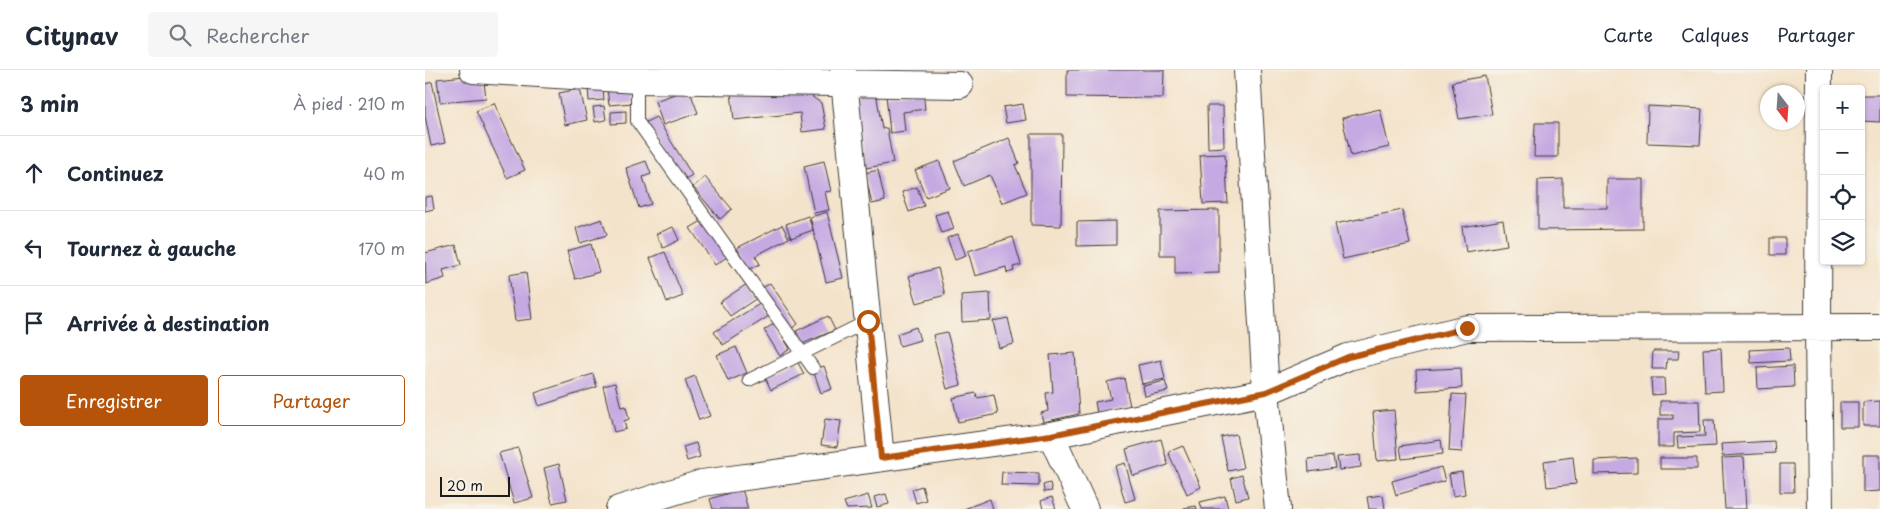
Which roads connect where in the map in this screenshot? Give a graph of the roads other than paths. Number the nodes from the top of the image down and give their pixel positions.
1 (473, 70) edge
2 (1247, 70) edge
3 (1819, 70) edge
4 (843, 76) edge
5 (637, 80) junction
6 (960, 85) dead end
7 (868, 321) junction
8 (1880, 327) edge
9 (1818, 328) junction
10 (802, 354) junction
11 (813, 368) dead end
12 (749, 380) dead end
13 (1266, 392) junction
14 (1051, 435) junction
15 (881, 458) junction
16 (619, 509) edge
17 (1085, 509) edge
18 (1278, 509) edge
19 (1819, 509) edge

1 - 5 street
2 - 13 street
3 - 9 street
4 - 5 street
4 - 6 street
4 - 7 street
5 - 10 lane
7 - 10 lane
7 - 15 street
8 - 9 street
9 - 13 street
9 - 19 street
10 - 11 lane
10 - 12 lane
13 - 14 street
13 - 18 street
14 - 15 street
14 - 17 street
15 - 16 street

